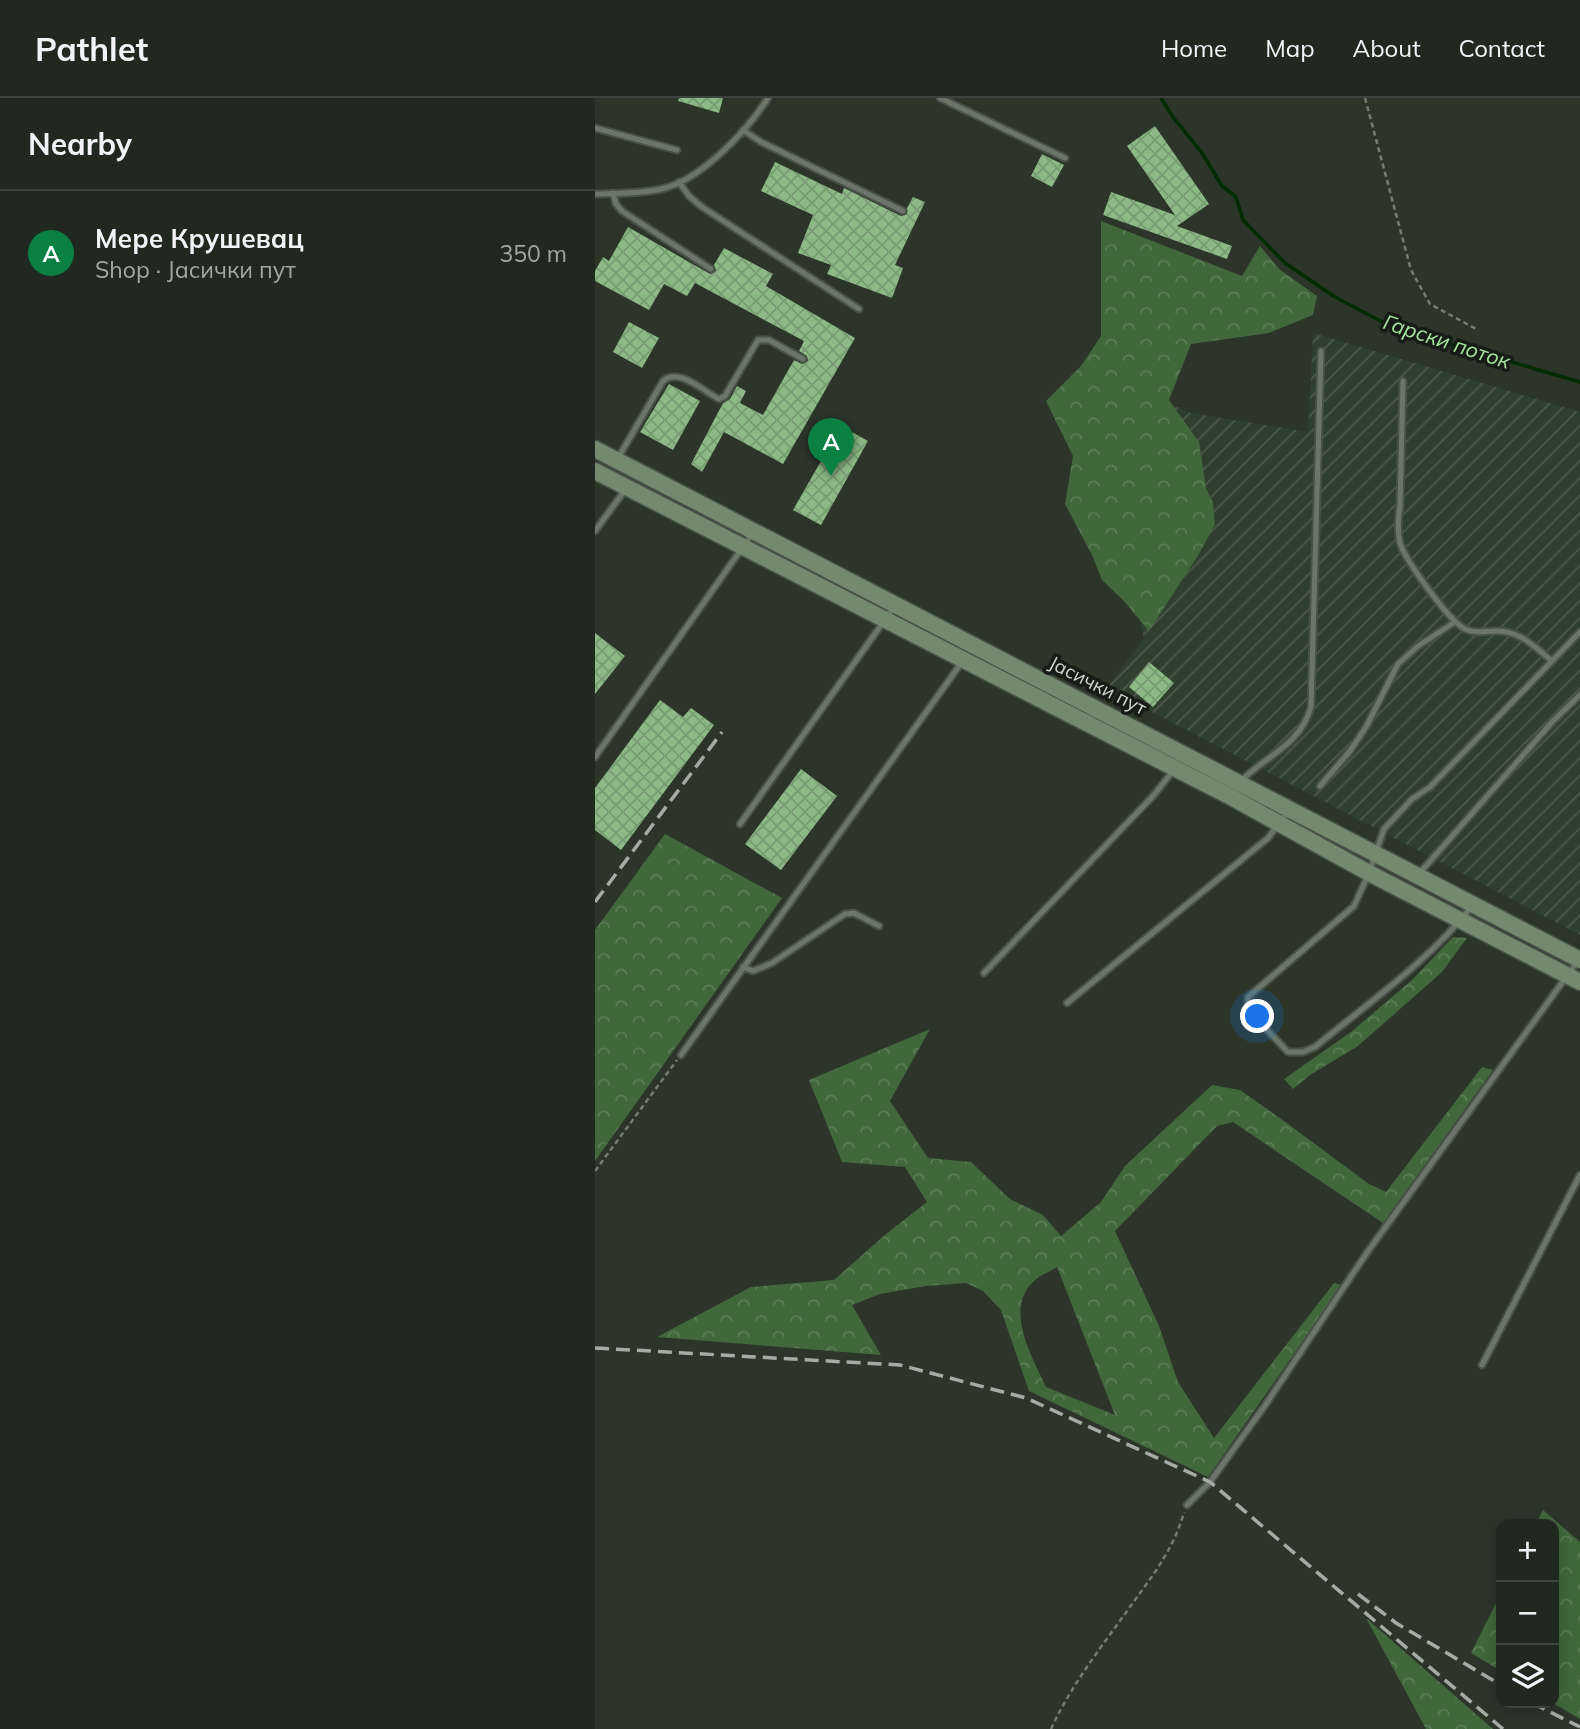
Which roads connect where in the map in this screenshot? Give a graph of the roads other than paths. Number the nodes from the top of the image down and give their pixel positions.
1 (768, 98) edge
2 (940, 98) edge
3 (595, 128) edge
4 (743, 130) junction
5 (677, 150) dead end
6 (1065, 158) dead end
7 (679, 182) junction
8 (613, 193) junction
9 (595, 194) edge
10 (903, 211) dead end
11 (711, 269) dead end
12 (859, 309) dead end
13 (1321, 351) dead end
14 (803, 359) dead end
15 (1403, 381) dead end
16 (595, 449) edge
17 (617, 460) junction
18 (598, 472) edge
19 (666, 486) junction
20 (627, 487) junction
21 (656, 503) junction
22 (595, 531) edge
23 (754, 531) junction
24 (744, 548) junction
25 (895, 605) junction
26 (885, 621) junction
27 (1455, 622) junction
28 (1580, 632) edge
29 (975, 645) junction
30 (963, 660) junction
31 (1552, 661) junction
32 (1580, 695) edge
33 (1183, 753) junction
34 (595, 757) edge
35 (1174, 770) junction
36 (1320, 786) dead end
37 (1235, 790) junction
38 (1291, 808) junction
39 (740, 824) dead end
40 (1280, 824) junction
41 (1376, 856) junction
42 (1369, 873) junction
43 (1417, 876) junction
44 (1473, 904) junction
45 (1461, 919) junction
46 (879, 926) dead end
47 (1579, 960) edge
48 (743, 967) junction
49 (984, 973) dead end
50 (1574, 979) edge
51 (1067, 1003) dead end
52 (681, 1055) road end
53 (1580, 1175) edge
54 (1482, 1365) dead end
55 (1187, 1505) road end

1 - 4 lane
2 - 6 lane
3 - 5 lane
4 - 7 lane
4 - 10 lane
7 - 8 lane
7 - 12 lane
8 - 9 lane
8 - 11 lane
13 - 37 lane
14 - 17 lane
15 - 27 lane
16 - 17 main road, Јасички пут
17 - 18 main road
17 - 19 main road, Јасички пут
18 - 20 main road, Јасички пут
19 - 21 main road
19 - 23 main road, Јасички пут
20 - 21 main road, Јасички пут
20 - 22 lane
21 - 24 main road, Јасички пут
23 - 24 lane
23 - 25 main road, Јасички пут
24 - 26 main road, Јасички пут
24 - 34 lane
25 - 26 lane
25 - 29 main road, Јасички пут
26 - 30 main road, Јасички пут
26 - 39 lane
27 - 31 lane
27 - 36 lane
28 - 31 lane
29 - 30 lane
29 - 33 main road, Јасички пут
30 - 35 main road, Јасички пут
30 - 48 lane
31 - 41 lane
32 - 43 lane
33 - 35 lane
33 - 37 main road, Јасички пут
35 - 37 main road, Јасички пут
35 - 49 lane
37 - 38 main road, Јасички пут
37 - 40 main road, Јасички пут
38 - 40 lane
38 - 41 main road, Јасички пут
40 - 42 main road, Јасички пут
40 - 51 lane
41 - 42 lane
41 - 43 main road, Јасички пут
42 - 45 main road, Јасички пут
42 - 45 lane
43 - 44 main road, Јасички пут
44 - 45 lane
44 - 47 main road, Јасички пут
45 - 50 main road, Јасички пут
46 - 48 lane
47 - 50 lane
48 - 52 lane
50 - 55 lane
53 - 54 lane

